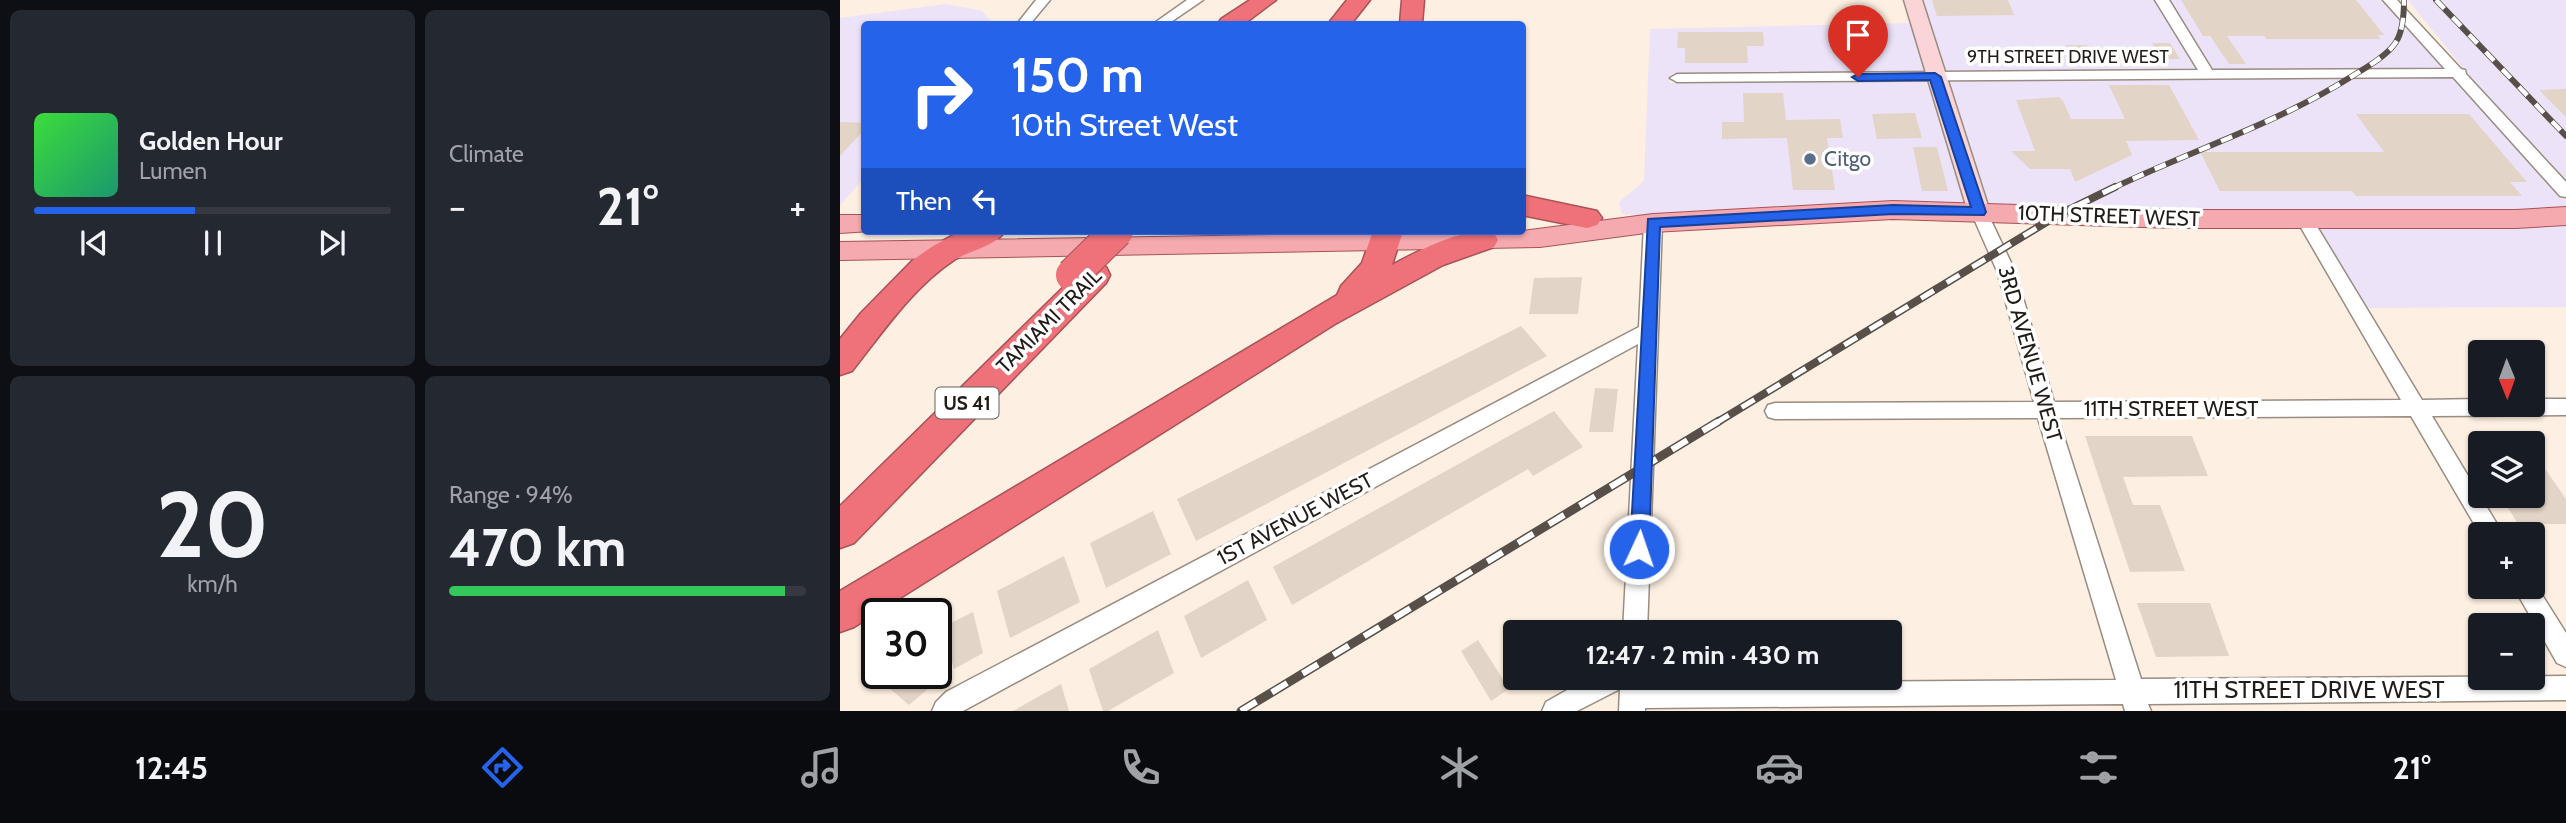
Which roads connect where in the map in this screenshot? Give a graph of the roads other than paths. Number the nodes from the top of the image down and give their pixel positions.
1 (1043, 0) edge
2 (1196, 0) edge
3 (1265, 0) edge
4 (1339, 0) edge
5 (1359, 0) edge
6 (1413, 0) edge
7 (1913, 0) edge
8 (2162, 0) edge
9 (2390, 0) edge
10 (2402, 0) edge
11 (1026, 21) edge
12 (1164, 21) edge
13 (1234, 21) edge
14 (1322, 21) edge
15 (1342, 21) edge
16 (1411, 21) edge
17 (2460, 73) junction
18 (2208, 75) junction
19 (1935, 77) junction
20 (1677, 78) dead end
21 (2566, 192) edge
22 (1526, 206) edge
23 (1979, 212) junction
24 (2566, 216) edge
25 (1526, 218) edge
26 (1587, 218) junction
27 (2304, 219) junction
28 (1653, 223) junction
29 (840, 224) edge
30 (861, 224) edge
31 (972, 235) edge
32 (1114, 235) edge
33 (1134, 235) edge
34 (1386, 236) edge
35 (953, 239) edge
36 (1483, 240) junction
37 (840, 251) edge
38 (1083, 275) junction
39 (1324, 316) junction
40 (1647, 331) junction
41 (840, 362) edge
42 (2566, 407) edge
43 (2416, 408) junction
44 (2046, 410) junction
45 (1775, 411) dead end
46 (840, 502) edge
47 (2486, 522) edge
48 (840, 531) edge
49 (2532, 599) edge
50 (840, 613) edge
51 (1635, 620) edge
52 (2566, 655) edge
53 (2566, 688) edge
54 (1629, 690) edge
55 (2135, 701) edge
56 (945, 711) edge
57 (1555, 711) edge

1 - 11 street
2 - 12 street
3 - 13 highway
4 - 14 highway
5 - 15 highway
6 - 16 highway
7 - 19 street, 3RD AVENUE WEST
8 - 18 street
9 - 17 street
10 - 17 street
17 - 18 street, 9TH STREET DRIVE WEST
17 - 21 street
18 - 19 street, 9TH STREET DRIVE WEST
19 - 20 street, 9TH STREET DRIVE WEST
19 - 23 street, 3RD AVENUE WEST
22 - 26 highway
23 - 27 main road, 10TH STREET WEST
23 - 28 main road, 10TH STREET WEST
23 - 44 street, 3RD AVENUE WEST
24 - 27 main road, 10TH STREET WEST
25 - 26 main road, 10TH STREET WEST
26 - 28 main road, 10TH STREET WEST
27 - 43 street
28 - 36 main road, 10TH STREET WEST
28 - 40 street
29 - 30 main road
31 - 35 highway
32 - 38 highway, TAMIAMI TRAIL / US 41, bridge
33 - 38 highway, TAMIAMI TRAIL / US 41
34 - 35 main road, 10TH STREET WEST
34 - 36 main road, 10TH STREET WEST
34 - 39 highway
35 - 37 main road, 10TH STREET WEST
35 - 41 highway
36 - 39 highway
38 - 46 highway, TAMIAMI TRAIL / US 41
38 - 48 highway, TAMIAMI TRAIL / US 41
39 - 50 highway
40 - 51 street
40 - 56 street, 1ST AVENUE WEST
42 - 43 street, 11TH STREET WEST
43 - 44 street, 11TH STREET WEST
43 - 47 street
44 - 45 street, 11TH STREET WEST
44 - 55 street, 3RD AVENUE WEST
49 - 52 street
53 - 55 street, 11TH STREET DRIVE WEST
54 - 55 street, 11TH STREET DRIVE WEST
54 - 57 street

